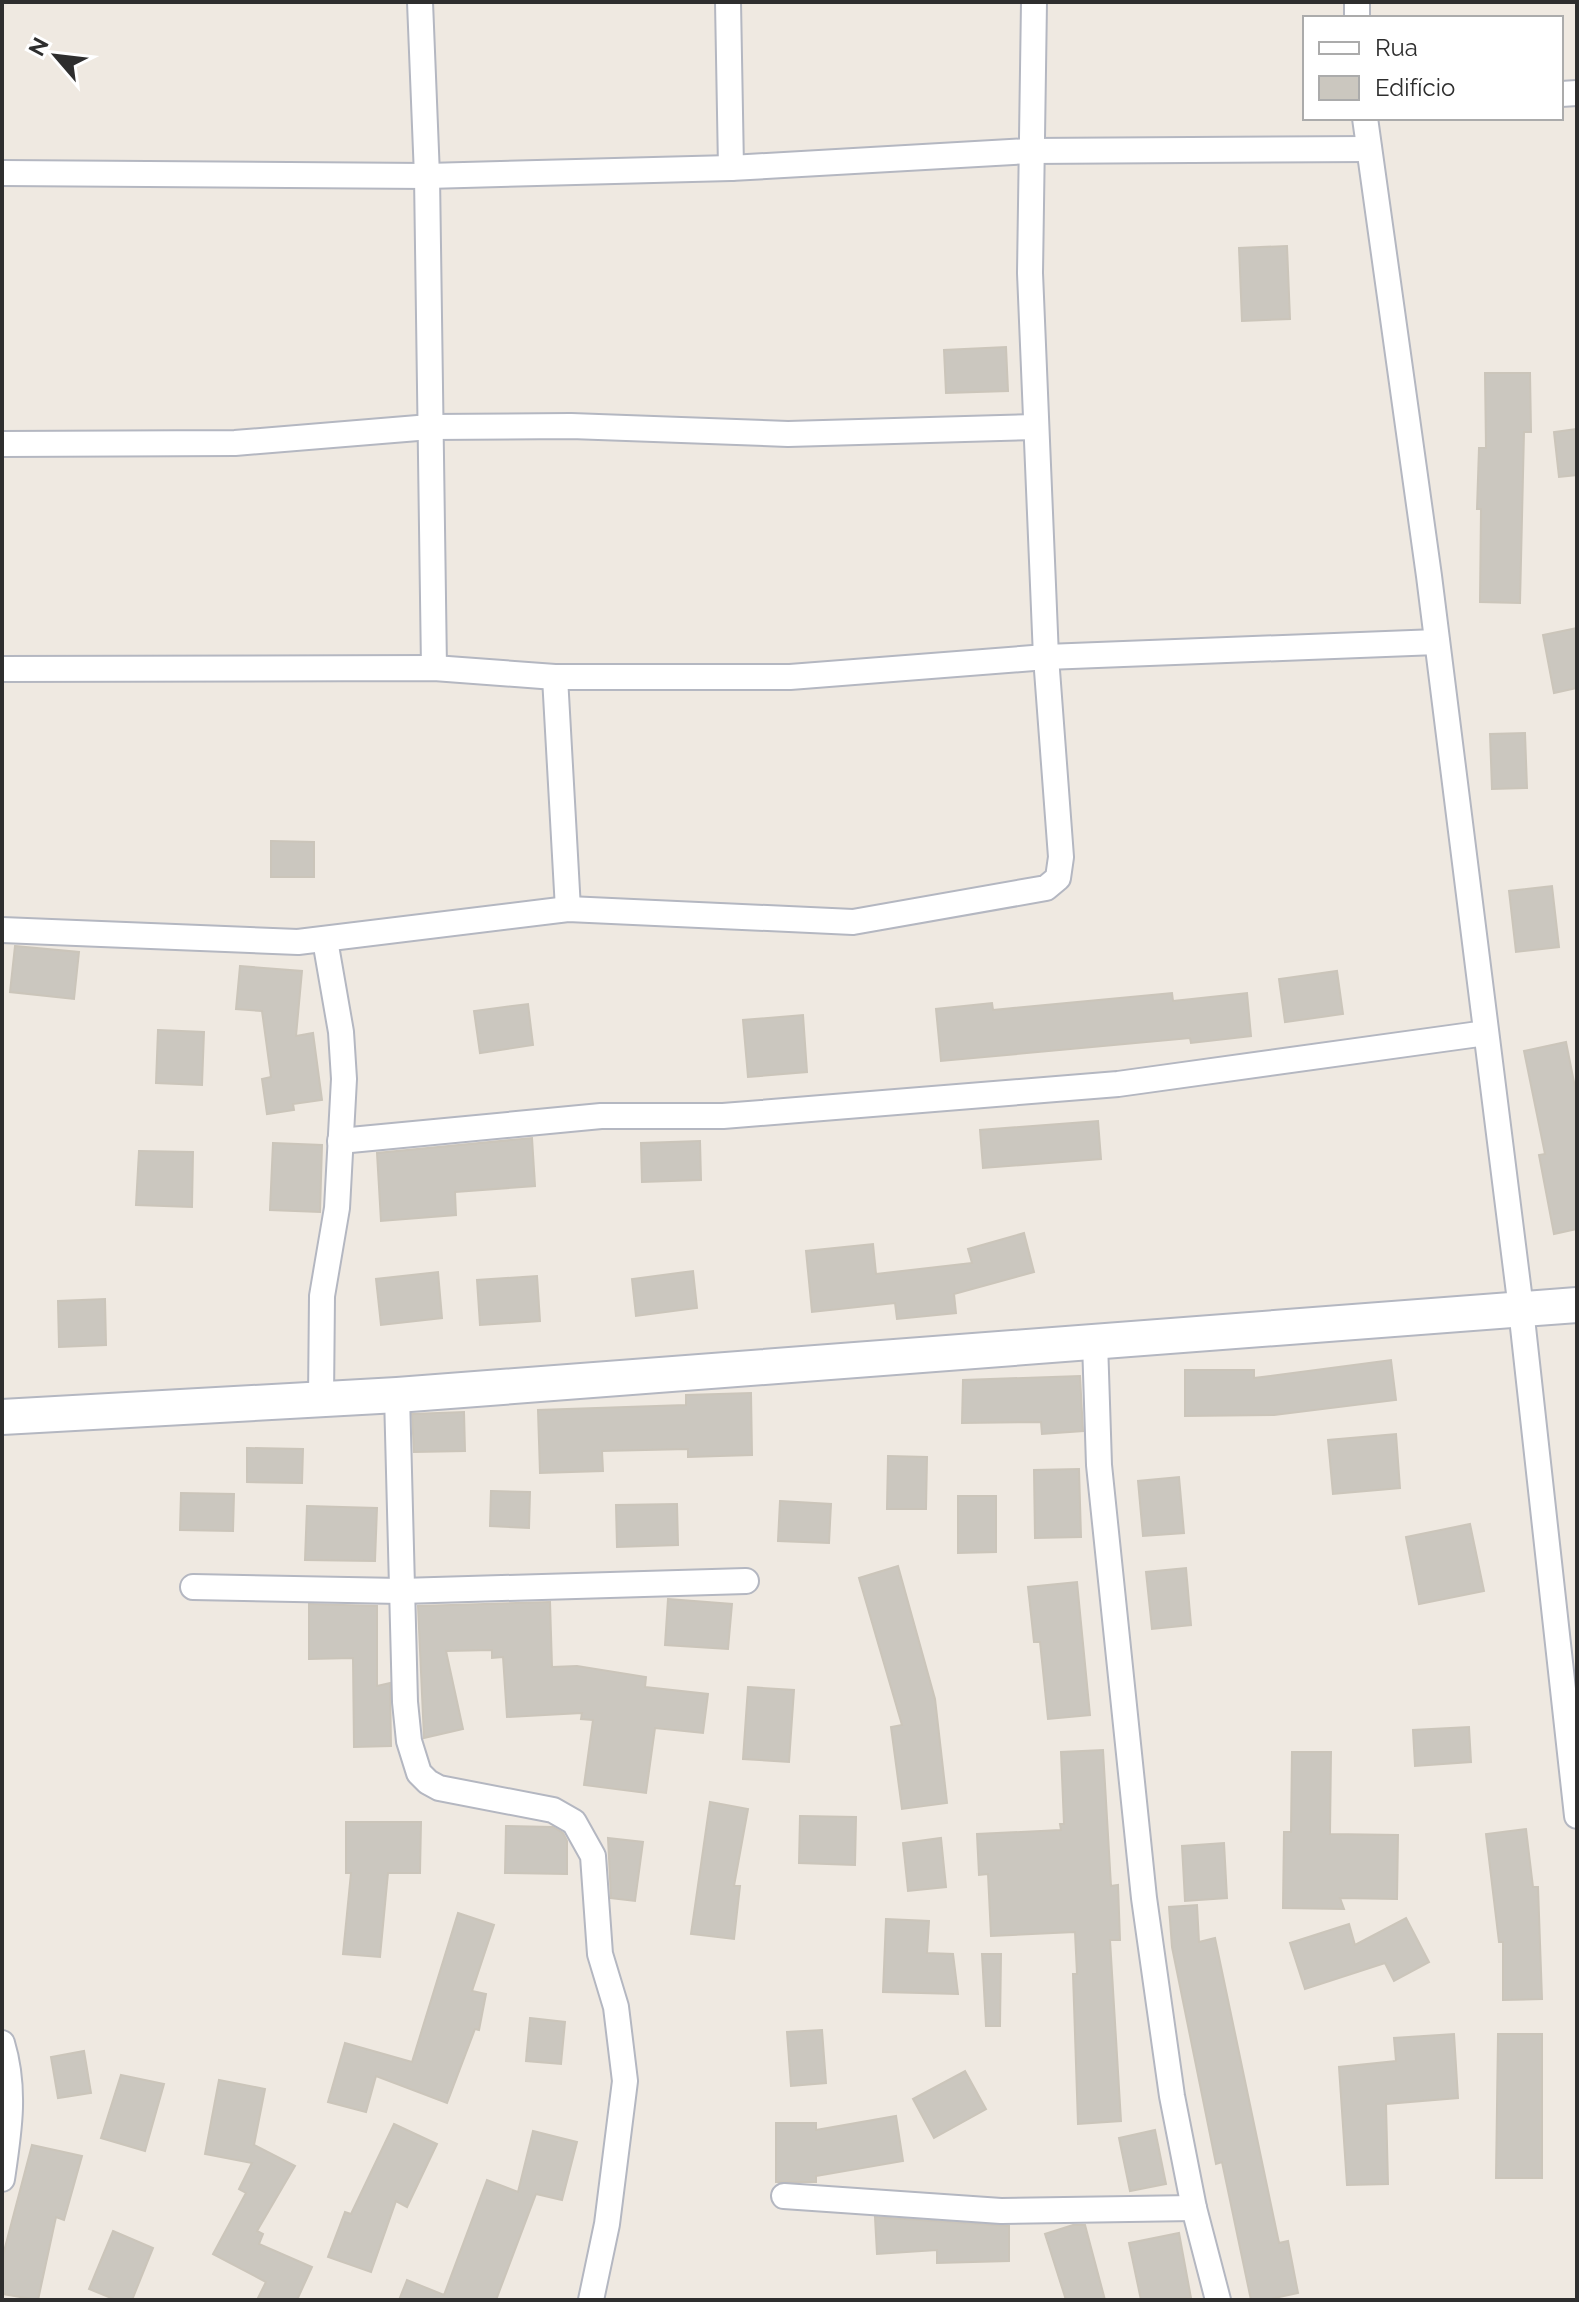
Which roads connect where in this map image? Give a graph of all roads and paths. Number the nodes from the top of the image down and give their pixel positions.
1 (420, 2) edge
2 (728, 2) edge
3 (1034, 2) edge
4 (1365, 120) edge
5 (1369, 149) junction
6 (1029, 151) junction
7 (731, 168) junction
8 (2, 173) edge
9 (427, 176) junction
10 (430, 427) junction
11 (1036, 427) junction
12 (2, 444) edge
13 (1437, 642) junction
14 (1046, 657) junction
15 (434, 668) junction
16 (2, 669) edge
17 (555, 677) junction
18 (568, 909) junction
19 (2, 930) edge
20 (325, 940) junction
21 (1486, 1033) junction
22 (340, 1141) junction
23 (1577, 1305) edge
24 (1521, 1309) junction
25 (1095, 1342) junction
26 (397, 1395) junction
27 (321, 1399) junction
28 (2, 1417) edge
29 (746, 1581) dead end
30 (193, 1587) dead end
31 (401, 1591) junction
32 (1576, 1768) edge
33 (1577, 1816) edge
34 (2, 2043) edge
35 (2, 2179) edge
36 (784, 2196) dead end
37 (1194, 2208) junction
38 (591, 2300) edge
39 (1218, 2300) edge

1 - 9 street
2 - 7 street
3 - 6 street
4 - 5 street
5 - 6 street
5 - 13 street
6 - 7 street
6 - 11 street
7 - 9 street
8 - 9 street
9 - 10 street
10 - 11 street
10 - 12 street
10 - 15 street
11 - 14 street
13 - 14 street
13 - 21 street
14 - 17 street
14 - 18 street
15 - 16 street
15 - 17 street
17 - 18 street
18 - 20 street
19 - 20 street
20 - 22 street
21 - 22 street
21 - 24 street
22 - 27 street
23 - 24 street
24 - 25 street
24 - 32 street
25 - 26 street
25 - 37 street
26 - 27 street
26 - 31 street
27 - 28 street
29 - 31 street
30 - 31 street
31 - 38 street
32 - 33 street
34 - 35 street
36 - 37 street
37 - 39 street

